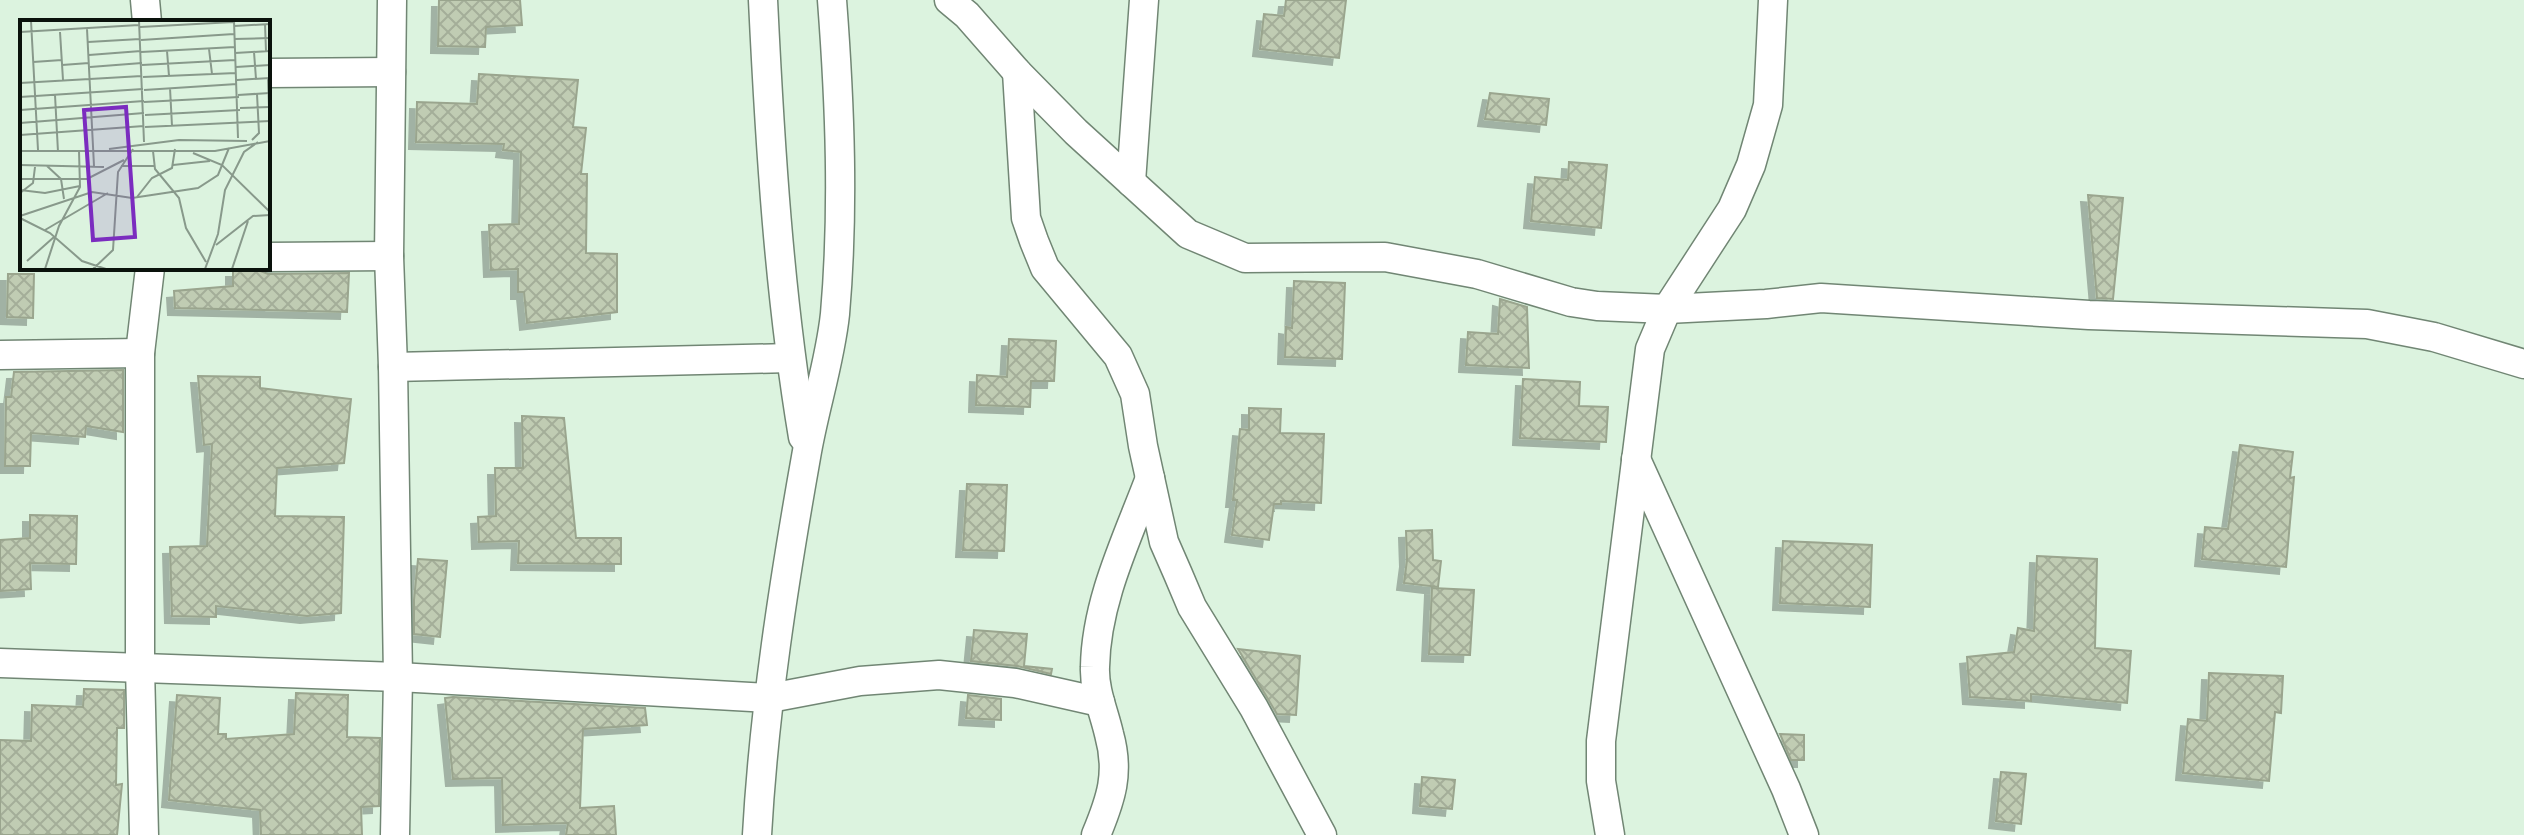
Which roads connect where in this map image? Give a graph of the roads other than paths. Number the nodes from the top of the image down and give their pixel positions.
1 (145, 0) edge
2 (392, 0) edge
3 (763, 0) edge
4 (832, 0) edge
5 (949, 0) edge
6 (1144, 0) edge
7 (1773, 0) edge
8 (147, 20) edge
9 (391, 72) junction
10 (1017, 72) junction
11 (270, 73) edge
12 (1131, 182) junction
13 (389, 256) junction
14 (270, 257) edge
15 (150, 270) edge
16 (1667, 309) junction
17 (140, 353) junction
18 (0, 355) edge
19 (790, 358) junction
20 (2524, 364) edge
21 (393, 367) junction
22 (806, 455) junction
23 (1636, 459) junction
24 (1150, 478) junction
25 (0, 663) edge
26 (140, 667) junction
27 (398, 677) junction
28 (770, 698) junction
29 (1100, 702) junction
30 (144, 835) edge
31 (395, 835) edge
32 (757, 835) edge
33 (1096, 835) edge
34 (1322, 835) edge
35 (1610, 835) edge
36 (1804, 835) edge

1 - 8 street
2 - 9 street
3 - 19 street
4 - 22 street
5 - 10 street
6 - 12 street
7 - 16 street
9 - 11 street
9 - 13 street
10 - 12 street
10 - 24 street
12 - 16 street
13 - 14 street
13 - 21 street
15 - 17 street
16 - 20 street
16 - 23 street
17 - 18 street
17 - 26 street
19 - 21 street
19 - 22 street
21 - 27 street
22 - 28 street
23 - 35 street
23 - 36 street
24 - 29 street
24 - 34 street
25 - 26 street
26 - 27 street
26 - 30 street
27 - 28 street
27 - 31 street
28 - 29 street
28 - 32 street
29 - 33 street

